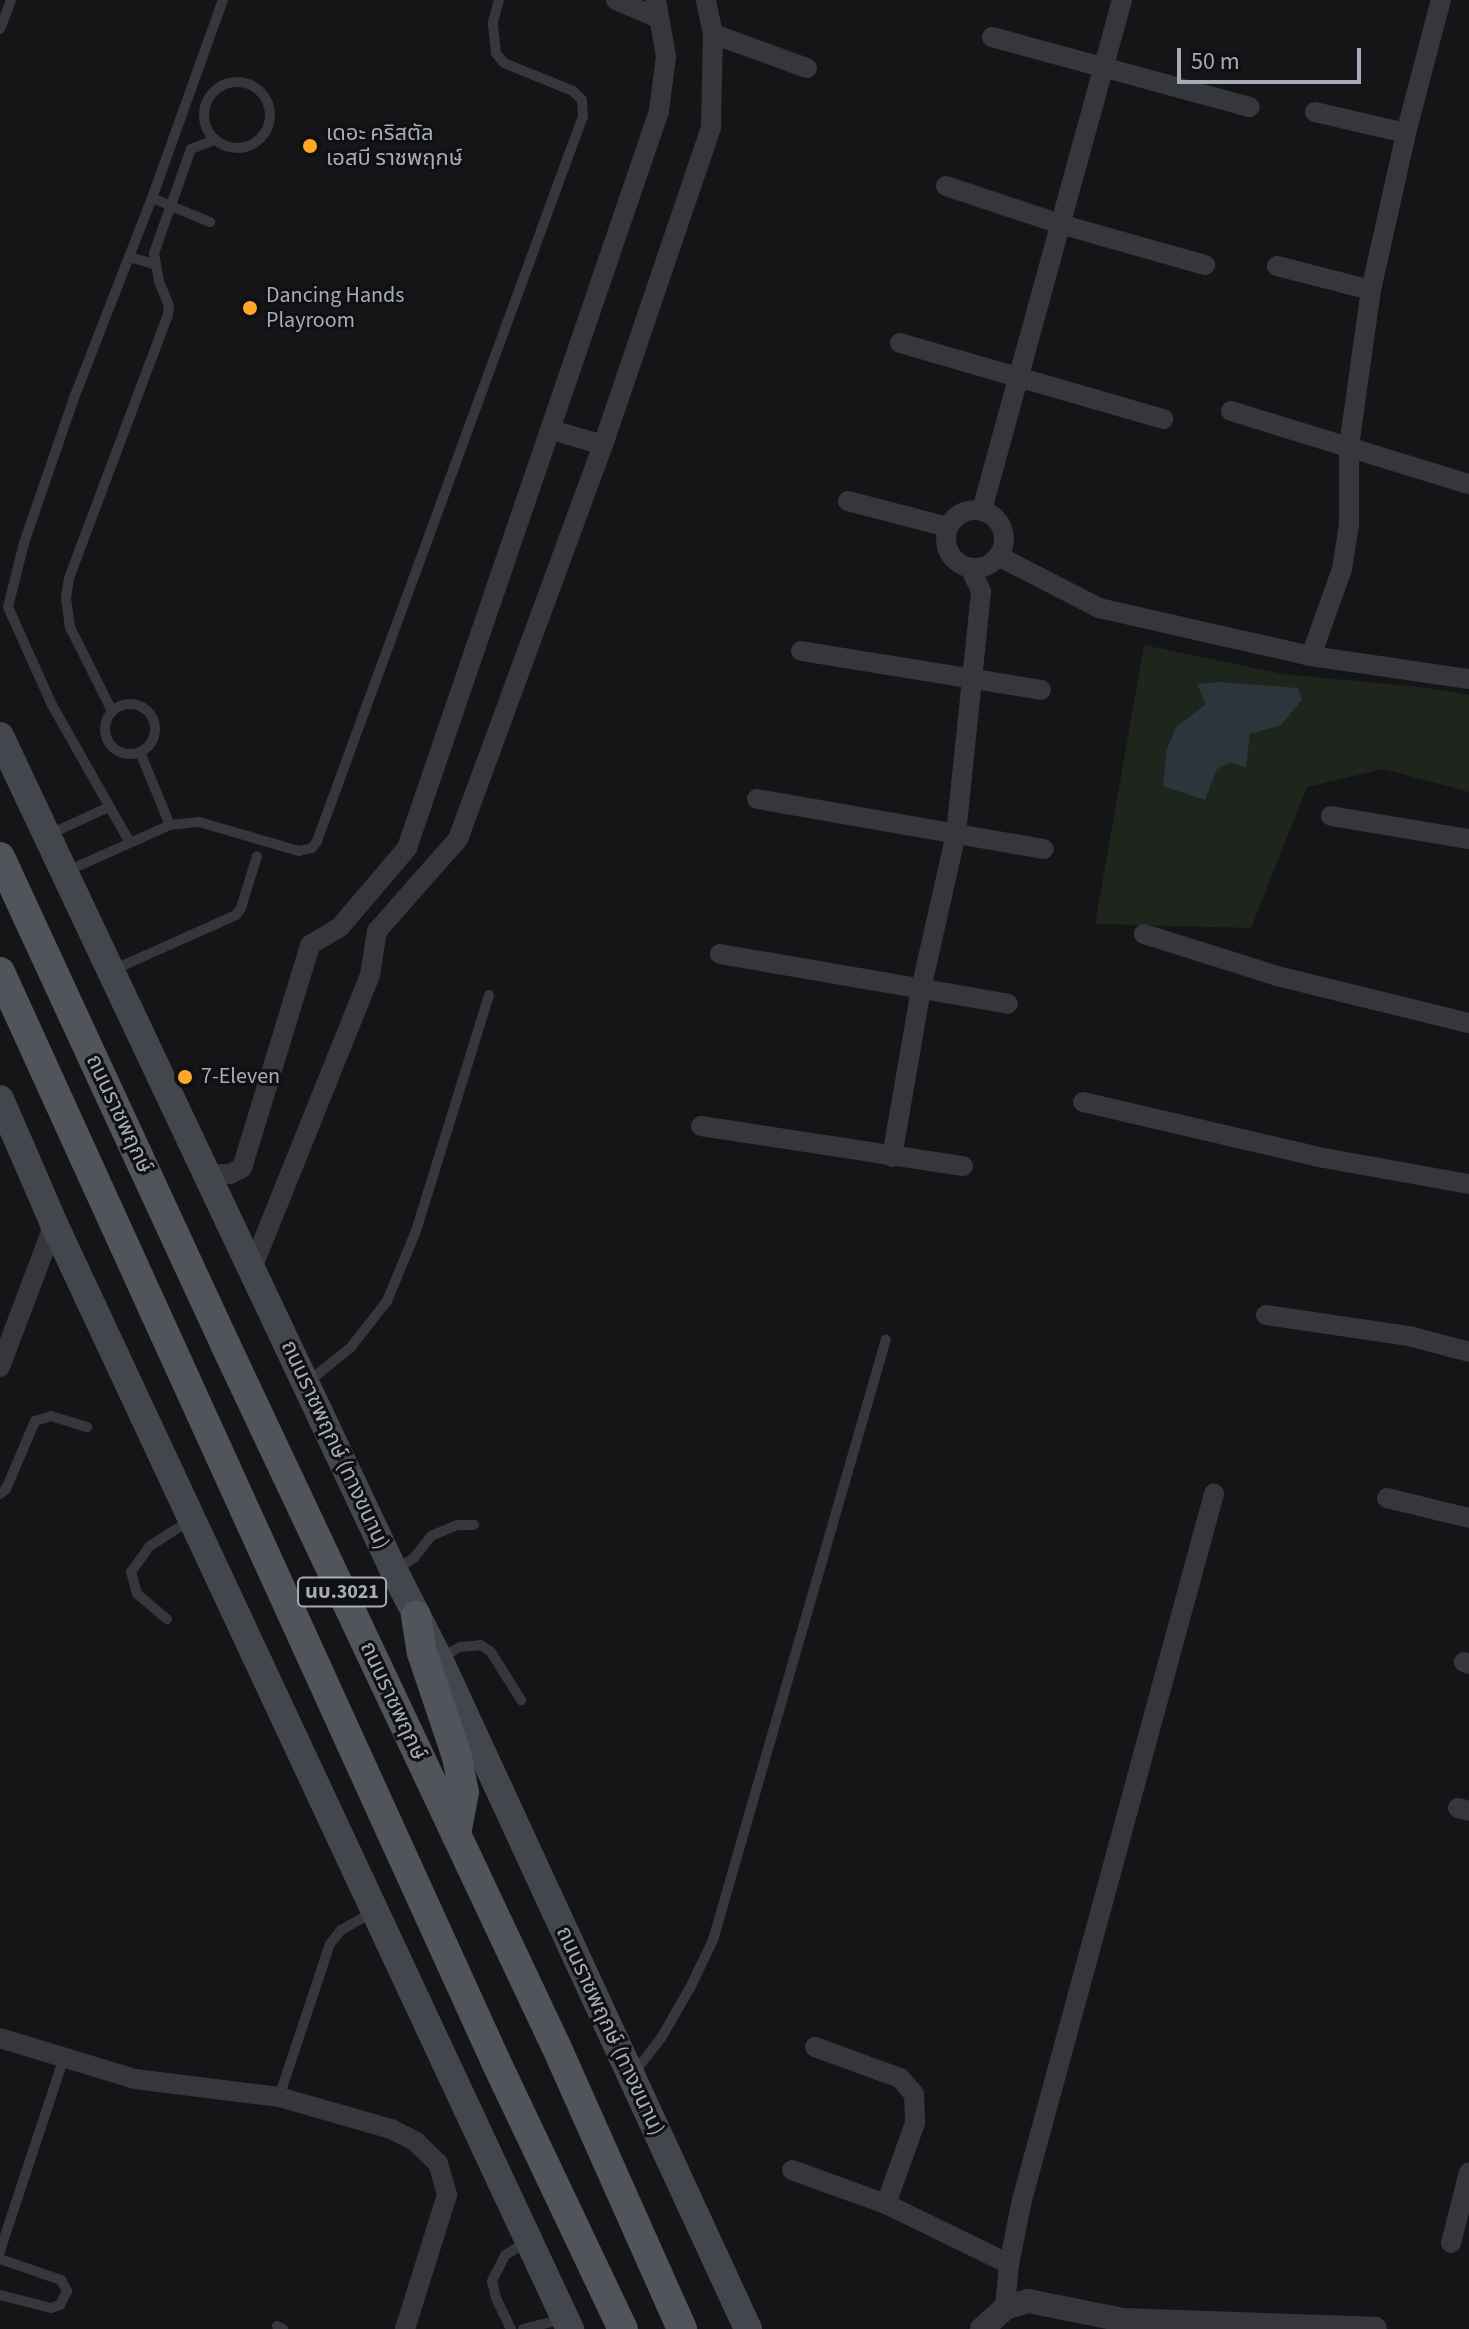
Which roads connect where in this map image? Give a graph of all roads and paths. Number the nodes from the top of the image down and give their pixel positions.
1 (11, 0) edge
2 (223, 0) edge
3 (499, 0) edge
4 (616, 0) edge
5 (706, 0) edge
6 (1122, 0) edge
7 (1441, 0) edge
8 (657, 9) edge
9 (0, 29) edge
10 (713, 34) junction
11 (992, 37) dead end
12 (1105, 66) junction
13 (807, 68) dead end
14 (194, 86) junction
15 (211, 93) junction
16 (1250, 107) dead end
17 (1315, 112) dead end
18 (1406, 133) junction
19 (215, 140) junction
20 (946, 186) dead end
21 (152, 198) junction
22 (171, 204) junction
23 (210, 222) dead end
24 (1060, 224) junction
25 (129, 257) junction
26 (154, 264) junction
27 (1205, 265) dead end
28 (1277, 266) dead end
29 (1371, 290) junction
30 (900, 343) dead end
31 (1016, 379) junction
32 (1231, 411) dead end
33 (1163, 419) dead end
34 (552, 430) junction
35 (603, 445) junction
36 (1349, 446) junction
37 (1469, 484) edge
38 (848, 501) dead end
39 (982, 510) junction
40 (948, 527) junction
41 (998, 556) junction
42 (970, 567) junction
43 (801, 651) dead end
44 (1311, 656) junction
45 (969, 678) junction
46 (1469, 679) edge
47 (1041, 690) dead end
48 (112, 711) junction
49 (0, 736) edge
50 (140, 752) junction
51 (757, 799) dead end
52 (109, 807) junction
53 (1331, 816) dead end
54 (170, 825) junction
55 (956, 834) junction
56 (46, 836) junction
57 (1469, 839) edge
58 (129, 841) junction
59 (1044, 849) dead end
60 (257, 856) dead end
61 (0, 857) edge
62 (63, 873) junction
63 (1144, 934) dead end
64 (720, 954) dead end
65 (111, 971) junction
66 (0, 972) edge
67 (921, 989) junction
68 (489, 995) dead end
69 (1008, 1004) dead end
70 (1469, 1023) edge
71 (0, 1099) edge
72 (1083, 1102) dead end
73 (701, 1126) dead end
74 (892, 1157) junction
75 (963, 1166) dead end
76 (209, 1174) junction
77 (1469, 1184) edge
78 (54, 1224) junction
79 (253, 1266) junction
80 (1266, 1315) dead end
81 (886, 1339) dead end
82 (1469, 1352) edge
83 (0, 1367) edge
84 (306, 1384) junction
85 (87, 1427) dead end
86 (0, 1494) edge
87 (1214, 1494) dead end
88 (1387, 1498) dead end
89 (194, 1518) junction
90 (1469, 1518) edge
91 (474, 1525) dead end
92 (394, 1571) junction
93 (416, 1616) junction
94 (167, 1619) dead end
95 (439, 1659) junction
96 (521, 1700) dead end
97 (456, 1834) junction
98 (377, 1911) junction
99 (0, 2038) edge
100 (815, 2047) dead end
101 (63, 2060) junction
102 (631, 2076) junction
103 (279, 2097) junction
104 (792, 2170) dead end
105 (1469, 2172) edge
106 (886, 2204) junction
107 (528, 2241) junction
108 (1451, 2243) dead end
109 (0, 2251) edge
110 (0, 2259) edge
111 (1009, 2264) junction
112 (0, 2295) edge
113 (1005, 2308) junction
114 (567, 2324) edge
115 (1123, 2325) edge
116 (405, 2329) edge
117 (511, 2329) edge
118 (523, 2329) edge
119 (623, 2329) edge
120 (682, 2329) edge
121 (748, 2329) edge
122 (982, 2329) edge
123 (1375, 2329) edge

1 - 9 lane
2 - 14 lane
3 - 54 lane
4 - 8 street
5 - 10 street
6 - 12 street
7 - 18 street
8 - 34 street
10 - 13 street
10 - 35 street
11 - 12 street
12 - 16 street
12 - 24 street
14 - 15 lane
14 - 21 lane
15 - 19 lane
15 - 19 lane
17 - 18 street
18 - 29 street
19 - 22 lane
20 - 24 street
21 - 22 lane
21 - 25 lane
22 - 23 lane
22 - 26 lane
24 - 27 street
24 - 31 street
25 - 26 lane
25 - 52 lane
26 - 48 lane
28 - 29 street
29 - 36 street
30 - 31 street
31 - 33 street
31 - 39 street
32 - 36 street
34 - 35 street
34 - 76 street
35 - 79 street
36 - 37 street
36 - 44 street
38 - 40 street
39 - 40 street
39 - 41 street
40 - 42 street
41 - 42 street
41 - 44 street
42 - 45 street
43 - 45 street
44 - 46 street
45 - 47 street
45 - 55 street
48 - 50 lane
48 - 50 lane
49 - 56 main road, ถนนราชพฤกษ์ (ทางขนาน) / นบ.3021
50 - 54 lane
51 - 55 street
52 - 56 lane
52 - 58 lane
53 - 57 street
54 - 58 lane
55 - 59 street
55 - 67 street
56 - 62 main road, ถนนราชพฤกษ์ (ทางขนาน) / นบ.3021
58 - 62 lane
60 - 65 lane
61 - 97 main road, ถนนราชพฤกษ์ / นบ.3021
62 - 65 main road, ถนนราชพฤกษ์ (ทางขนาน) / นบ.3021
63 - 70 street
64 - 67 street
65 - 76 main road, ถนนราชพฤกษ์ (ทางขนาน) / นบ.3021
66 - 119 main road, นบ.3021
67 - 69 street
67 - 74 street
68 - 84 lane
71 - 78 main road
72 - 77 street
73 - 74 street
74 - 75 street
76 - 79 main road, ถนนราชพฤกษ์ (ทางขนาน) / นบ.3021
78 - 83 street
78 - 89 main road
79 - 84 main road, ถนนราชพฤกษ์ (ทางขนาน) / นบ.3021
80 - 82 street
81 - 102 lane
84 - 92 main road, ถนนราชพฤกษ์ (ทางขนาน) / นบ.3021
85 - 86 lane
87 - 111 street
88 - 90 street
89 - 94 lane
89 - 98 main road
91 - 92 lane
92 - 93 main road, ถนนราชพฤกษ์ (ทางขนาน) / นบ.3021
93 - 95 main road, ถนนราชพฤกษ์ (ทางขนาน) / นบ.3021
93 - 97 main road
95 - 96 lane
95 - 102 main road, ถนนราชพฤกษ์ (ทางขนาน) / นบ.3021
97 - 120 main road, ถนนราชพฤกษ์ / นบ.3021
98 - 103 lane
98 - 107 main road
99 - 101 street
100 - 106 street
101 - 103 street
101 - 109 lane
102 - 121 main road, ถนนราชพฤกษ์ (ทางขนาน) / นบ.3021
103 - 116 street
104 - 106 street
105 - 108 street
106 - 111 street
107 - 114 main road
107 - 117 lane
110 - 112 lane
111 - 113 street
113 - 115 street
113 - 122 street
114 - 118 lane
115 - 123 street

